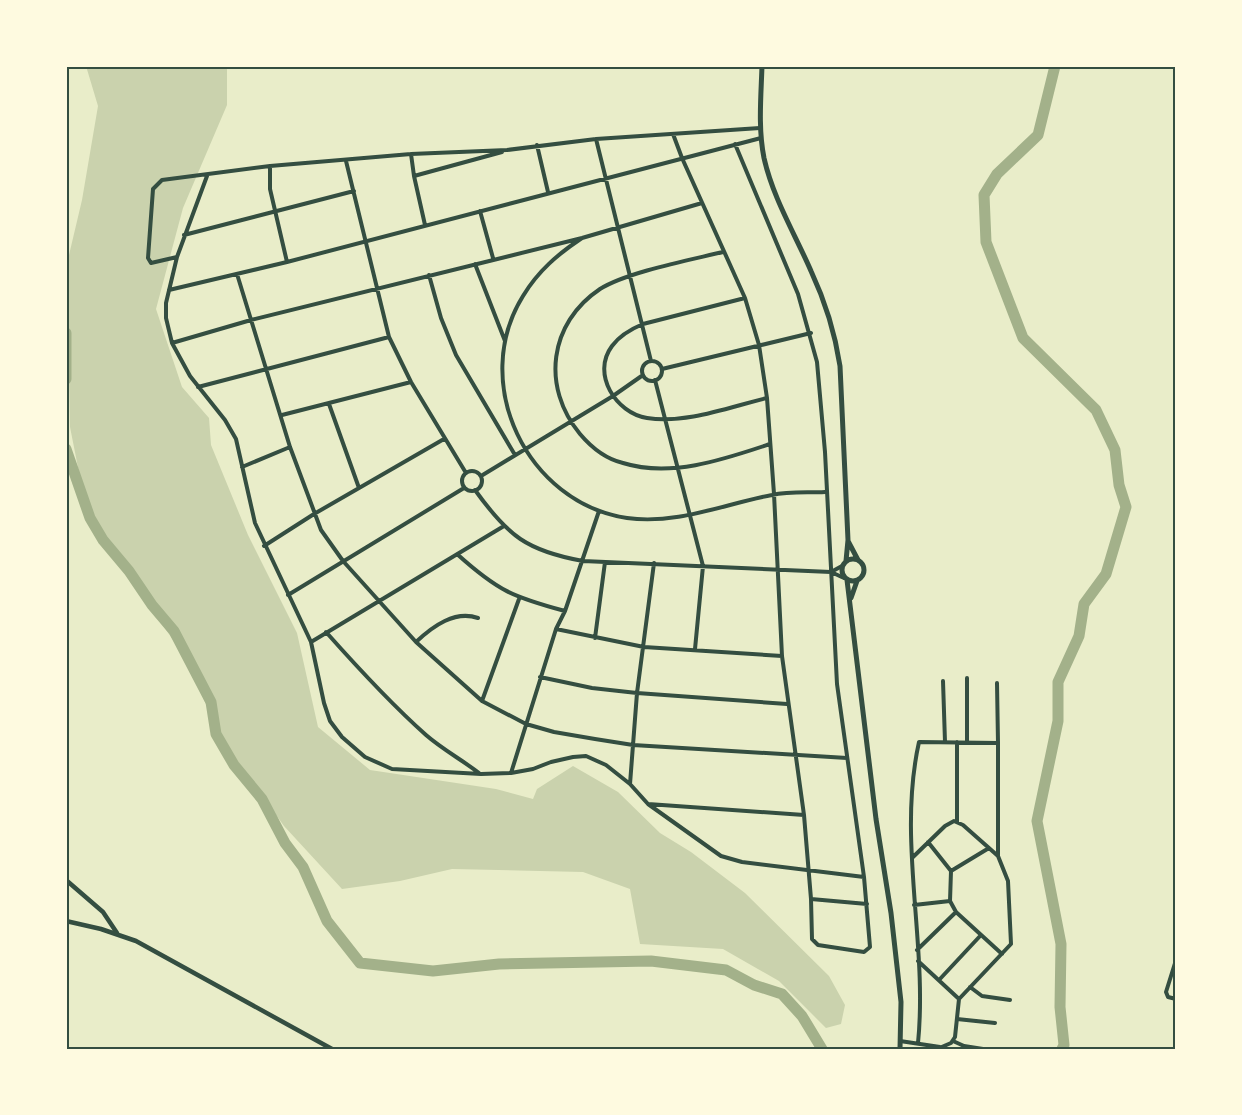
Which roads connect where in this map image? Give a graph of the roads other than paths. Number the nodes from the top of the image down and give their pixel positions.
1 (762, 66) edge
2 (760, 128) junction
3 (673, 134) junction
4 (761, 138) junction
5 (596, 139) junction
6 (734, 144) junction
7 (536, 145) junction
8 (507, 150) junction
9 (411, 154) junction
10 (682, 158) junction
11 (346, 162) junction
12 (270, 166) junction
13 (207, 176) junction
14 (414, 176) junction
15 (606, 178) junction
16 (354, 191) junction
17 (548, 192) junction
18 (702, 203) junction
19 (480, 211) junction
20 (274, 212) junction
21 (425, 225) junction
22 (619, 226) junction
23 (184, 235) junction
24 (582, 238) junction
25 (366, 239) junction
26 (723, 252) junction
27 (177, 257) junction
28 (493, 258) junction
29 (286, 262) junction
30 (476, 264) junction
31 (237, 274) junction
32 (429, 275) junction
33 (631, 277) junction
34 (377, 289) junction
35 (169, 290) junction
36 (744, 298) junction
37 (251, 320) junction
38 (643, 324) junction
39 (811, 333) junction
40 (389, 337) junction
41 (506, 342) junction
42 (172, 343) junction
43 (759, 345) junction
44 (651, 361) junction
45 (265, 369) junction
46 (662, 369) junction
47 (643, 375) junction
48 (655, 380) junction
49 (411, 382) junction
50 (198, 387) junction
51 (613, 396) junction
52 (767, 398) junction
53 (329, 404) junction
54 (282, 415) junction
55 (667, 420) junction
56 (570, 422) junction
57 (444, 439) junction
58 (770, 444) junction
59 (290, 447) junction
60 (524, 450) junction
61 (515, 456) junction
62 (242, 466) junction
63 (677, 467) junction
64 (466, 473) junction
65 (481, 476) junction
66 (358, 488) junction
67 (464, 488) junction
68 (475, 490) junction
69 (825, 492) junction
70 (774, 494) junction
71 (599, 511) junction
72 (314, 514) junction
73 (688, 516) junction
74 (504, 526) junction
75 (848, 540) junction
76 (264, 546) junction
77 (457, 554) junction
78 (858, 560) junction
79 (343, 561) junction
80 (583, 561) junction
81 (846, 561) junction
82 (605, 562) junction
83 (654, 563) junction
84 (703, 566) junction
85 (842, 566) junction
86 (778, 570) junction
87 (831, 572) junction
88 (846, 579) junction
89 (857, 581) junction
90 (288, 595) junction
91 (851, 598) junction
92 (519, 599) junction
93 (380, 601) junction
94 (565, 611) junction
95 (478, 618) dead end
96 (556, 630) junction
97 (326, 632) junction
98 (595, 638) junction
99 (311, 642) junction
100 (416, 642) junction
101 (644, 647) junction
102 (695, 649) junction
103 (782, 656) junction
104 (540, 677) junction
105 (967, 678) dead end
106 (944, 680) dead end
107 (997, 683) dead end
108 (637, 694) junction
109 (482, 700) junction
110 (787, 704) junction
111 (526, 724) junction
112 (945, 742) junction
113 (957, 742) junction
114 (967, 743) junction
115 (998, 743) junction
116 (633, 745) junction
117 (795, 754) junction
118 (847, 758) junction
119 (511, 773) junction
120 (481, 774) junction
121 (630, 784) junction
122 (648, 804) junction
123 (804, 815) junction
124 (957, 822) junction
125 (928, 842) junction
126 (989, 848) junction
127 (998, 856) junction
128 (912, 858) junction
129 (809, 870) junction
130 (951, 871) junction
131 (864, 877) junction
132 (66, 880) edge
133 (812, 899) junction
134 (950, 901) junction
135 (867, 904) junction
136 (914, 905) junction
137 (956, 912) junction
138 (66, 921) edge
139 (117, 933) junction
140 (981, 935) junction
141 (917, 950) junction
142 (1002, 954) junction
143 (1176, 960) edge
144 (918, 961) junction
145 (939, 980) junction
146 (970, 987) junction
147 (959, 999) junction
148 (1176, 999) edge
149 (1010, 1000) dead end
150 (957, 1019) junction
151 (995, 1024) dead end
152 (900, 1041) junction
153 (953, 1041) junction
154 (918, 1043) junction
155 (938, 1048) edge
156 (973, 1048) edge
157 (332, 1049) edge
158 (899, 1049) edge
159 (983, 1049) edge

1 - 2 main road
2 - 3 street
2 - 4 main road
3 - 5 street
3 - 10 street
4 - 6 street
4 - 75 main road
5 - 7 street
5 - 15 street
6 - 10 street
6 - 39 street
7 - 8 street
7 - 17 street
8 - 9 street
8 - 14 street
9 - 11 street
9 - 14 street
10 - 15 street
10 - 18 street
11 - 12 street
11 - 16 street
12 - 13 street
12 - 20 street
13 - 23 street
13 - 27 street
14 - 21 street
15 - 17 street
15 - 22 street
16 - 20 street
16 - 25 street
17 - 19 street
18 - 22 street
18 - 26 street
19 - 21 street
19 - 28 street
20 - 23 street
20 - 29 street
21 - 25 street
22 - 24 street
22 - 33 street
23 - 27 street
24 - 28 street
24 - 41 street
25 - 29 street
25 - 34 street
26 - 33 street
26 - 36 street
27 - 35 street
28 - 30 street
29 - 31 street
30 - 32 street
30 - 41 street
31 - 35 street
31 - 37 street
32 - 34 street
32 - 61 street
33 - 38 street
33 - 56 street
34 - 37 street
34 - 40 street
35 - 42 street
36 - 38 street
36 - 43 street
37 - 42 street
37 - 45 street
38 - 44 street
38 - 51 street
39 - 43 street
39 - 69 street
40 - 45 street
40 - 49 street
41 - 60 street
42 - 50 street
43 - 46 street
43 - 52 street
44 - 46 street
44 - 47 street
45 - 50 street
45 - 54 street
46 - 48 street
47 - 48 street
47 - 51 street
48 - 55 street
49 - 53 street
49 - 57 street
50 - 62 street
51 - 55 street
51 - 56 street
52 - 55 street
52 - 58 street
53 - 54 street
53 - 66 street
54 - 59 street
55 - 63 street
56 - 60 street
56 - 63 street
57 - 64 street
57 - 66 street
58 - 63 street
58 - 70 street
59 - 62 street
59 - 72 street
60 - 61 street
60 - 71 street
61 - 65 street
62 - 76 street
63 - 73 street
64 - 65 street
64 - 67 street
65 - 68 street
66 - 72 street
67 - 68 street
67 - 79 street
68 - 74 street
69 - 70 street
69 - 87 street
70 - 73 street
70 - 86 street
71 - 73 street
71 - 80 street
72 - 76 street
72 - 79 street
73 - 84 street
74 - 77 street
74 - 80 street
75 - 78 main road
75 - 81 main road
76 - 90 street
77 - 92 street
77 - 93 street
78 - 81 main road
78 - 89 main road
79 - 90 street
79 - 93 street
80 - 82 street
80 - 94 street
81 - 85 main road
82 - 83 street
82 - 98 street
83 - 84 street
83 - 101 street
84 - 86 street
84 - 102 street
85 - 87 street
85 - 88 main road
86 - 87 street
86 - 103 street
87 - 88 street
87 - 118 street
88 - 89 main road
88 - 91 main road
89 - 91 main road
90 - 99 street
91 - 152 main road
92 - 94 street
92 - 109 street
93 - 97 street
93 - 100 street
94 - 96 street
95 - 100 street
96 - 98 street
96 - 104 street
97 - 99 street
97 - 120 street
98 - 101 street
99 - 120 street
100 - 109 street
101 - 102 street
101 - 108 street
102 - 103 street
103 - 110 street
104 - 108 street
104 - 111 street
105 - 114 street
106 - 112 street
107 - 115 street
108 - 110 street
108 - 116 street
109 - 111 street
110 - 117 street
111 - 116 street
111 - 119 street
112 - 113 street
112 - 128 street
113 - 114 street
113 - 124 street
114 - 115 street
115 - 127 street
116 - 117 street
116 - 121 street
117 - 118 street
117 - 123 street
118 - 131 street
119 - 120 street
119 - 121 street
121 - 122 street
122 - 123 street
122 - 129 street
123 - 129 street
124 - 125 street
124 - 126 street
125 - 128 street
125 - 130 street
126 - 127 street
126 - 130 street
127 - 142 street
128 - 136 street
129 - 131 street
129 - 133 street
130 - 134 street
131 - 135 street
132 - 139 street
133 - 135 street
133 - 135 street
134 - 136 street
134 - 137 street
136 - 141 street
137 - 140 street
137 - 141 street
138 - 139 street
139 - 157 street
140 - 142 street
140 - 145 street
141 - 144 street
142 - 146 street
143 - 148 street
144 - 145 street
144 - 154 street
145 - 147 street
146 - 147 street
146 - 149 street
147 - 150 street
150 - 151 street
150 - 153 street
152 - 154 street
152 - 158 main road
153 - 155 street
153 - 156 street
154 - 155 street
156 - 159 street

